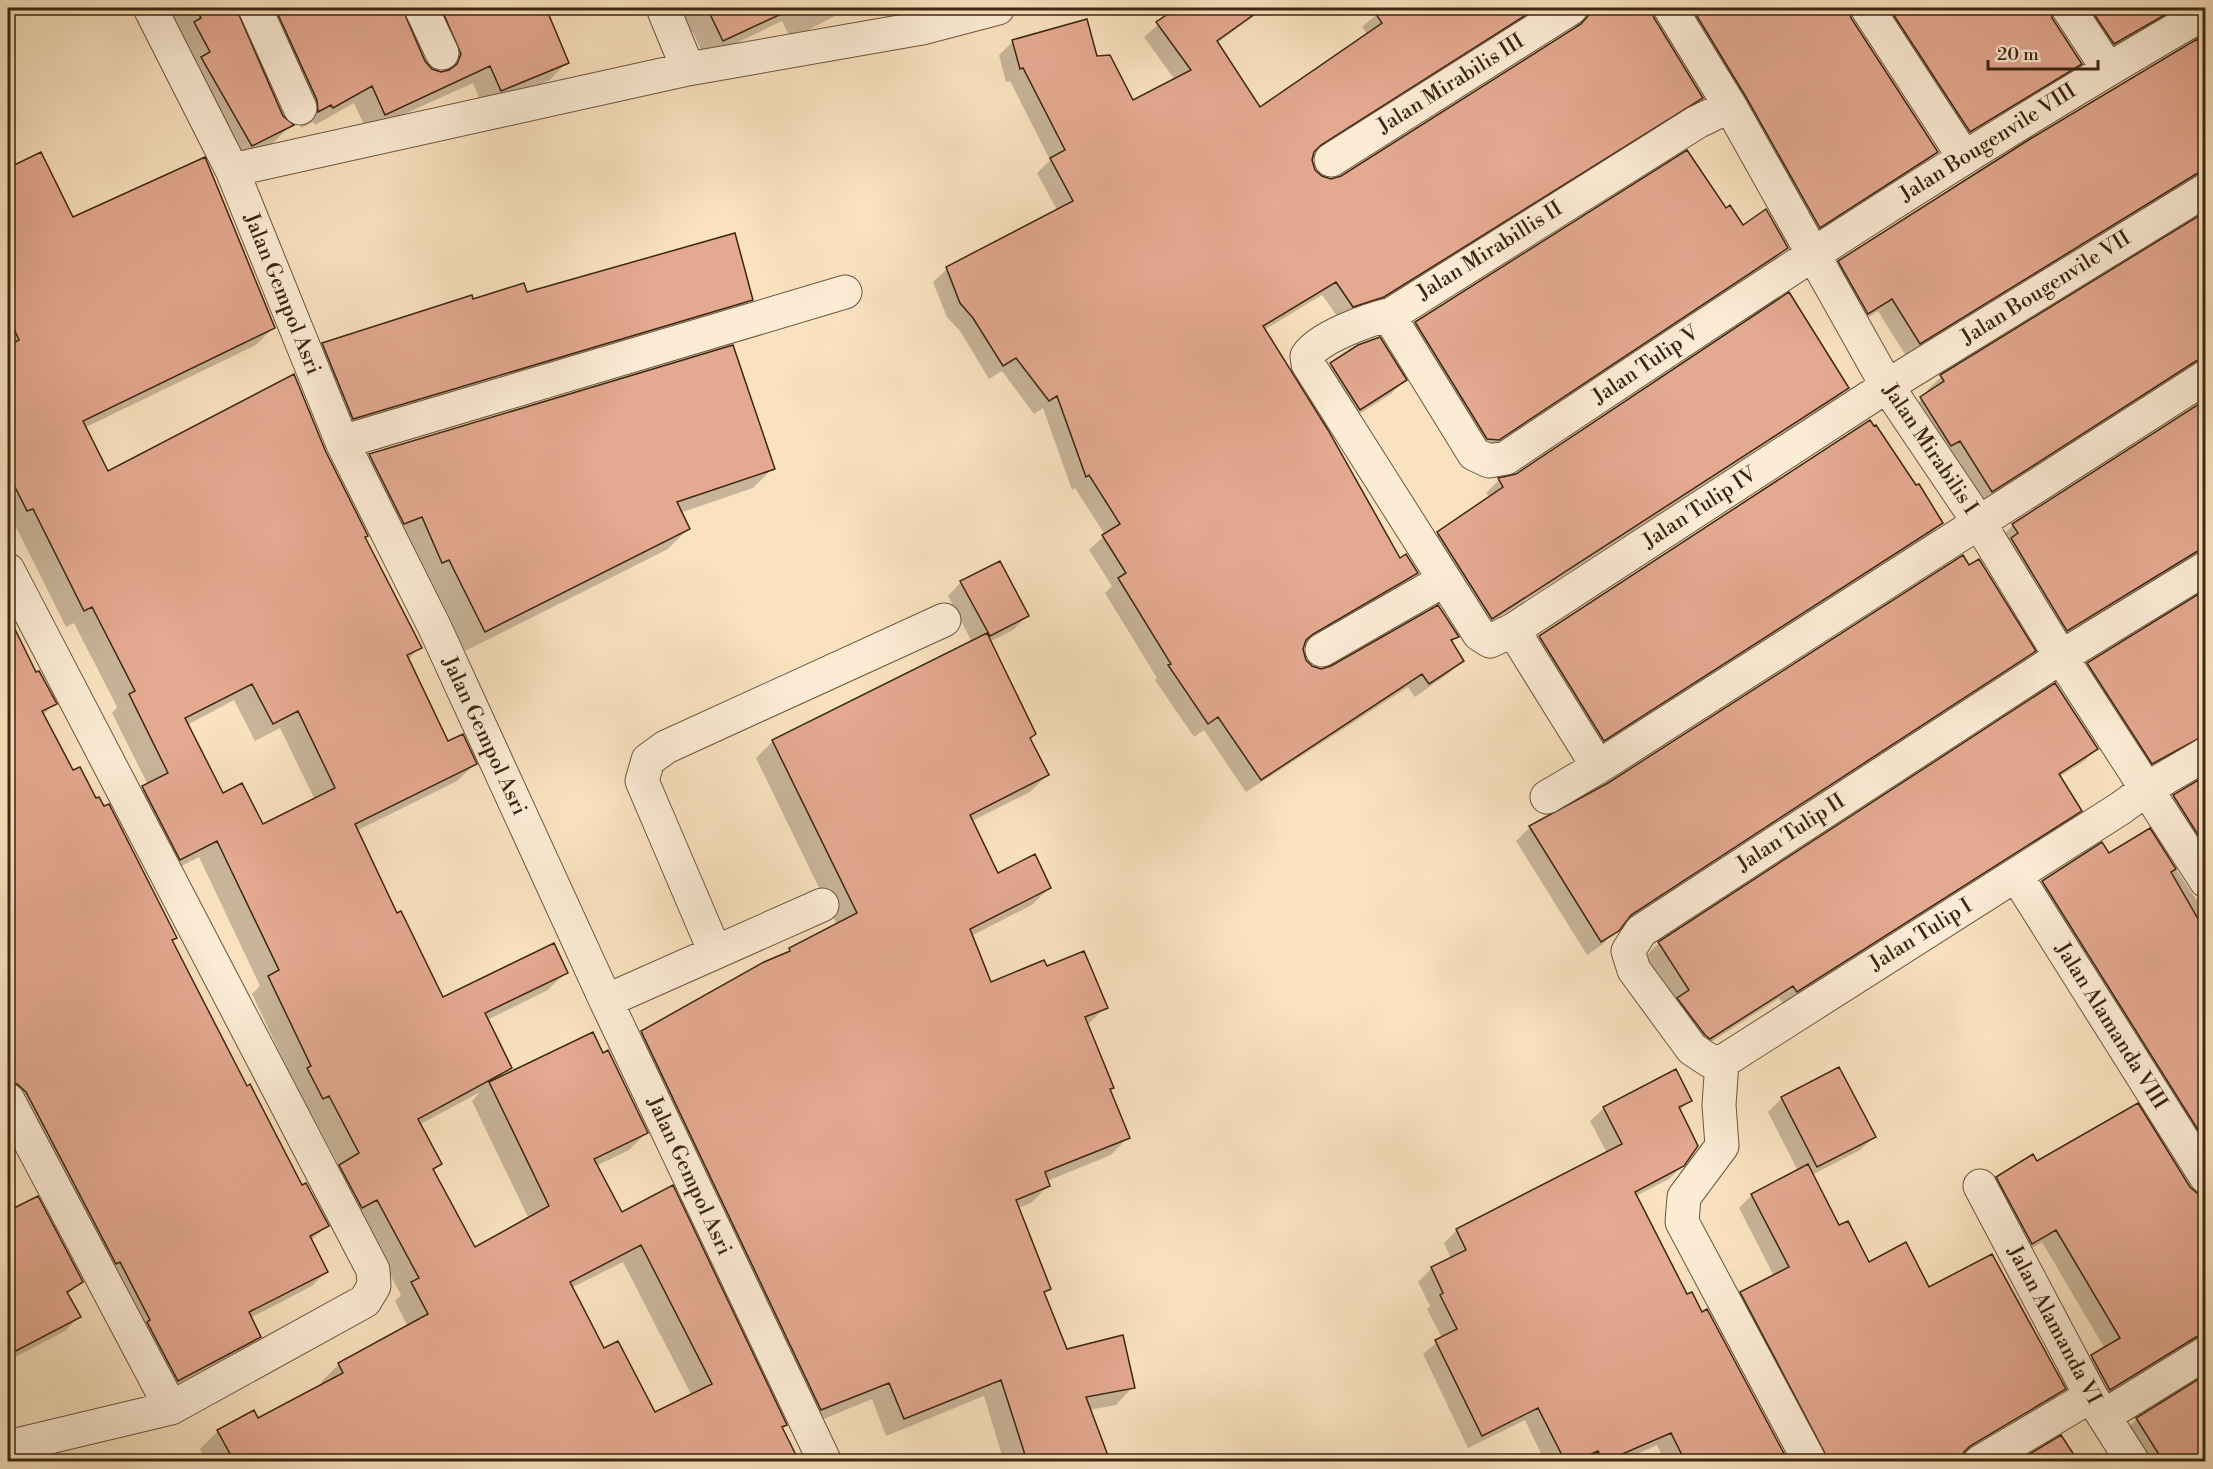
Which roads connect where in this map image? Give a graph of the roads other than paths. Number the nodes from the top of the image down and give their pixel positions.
1 (150, 8) edge
2 (255, 8) edge
3 (421, 8) edge
4 (663, 8) edge
5 (998, 8) edge
6 (1571, 8) edge
7 (1670, 8) edge
8 (1868, 8) edge
9 (2068, 8) edge
10 (917, 18) edge
11 (2196, 18) dead end
12 (442, 53) dead end
13 (688, 69) junction
14 (2108, 69) junction
15 (1730, 106) junction
16 (300, 108) dead end
17 (1964, 157) junction
18 (1330, 160) dead end
19 (231, 170) junction
20 (2205, 190) edge
21 (1814, 252) junction
22 (845, 292) dead end
23 (1392, 314) junction
24 (2205, 377) edge
25 (1887, 386) junction
26 (342, 442) junction
27 (1978, 521) junction
28 (2205, 568) edge
29 (8, 570) edge
30 (1444, 580) junction
31 (944, 620) dead end
32 (1513, 630) junction
33 (1322, 650) dead end
34 (2061, 657) junction
35 (2205, 754) edge
36 (1598, 767) junction
37 (2148, 788) junction
38 (1547, 797) dead end
39 (2016, 875) junction
40 (2205, 881) edge
41 (822, 905) dead end
42 (715, 952) junction
43 (606, 1001) junction
44 (1722, 1062) junction
45 (8, 1100) edge
46 (2205, 1177) edge
47 (1980, 1186) dead end
48 (2205, 1353) edge
49 (2097, 1406) junction
50 (171, 1408) junction
51 (8, 1447) edge
52 (825, 1461) edge
53 (1810, 1461) edge
54 (1980, 1461) edge
55 (2133, 1461) edge

1 - 19 street, Jalan Gempol Asri
2 - 16 street
3 - 12 street
4 - 13 street
5 - 10 street
6 - 18 street, Jalan Mirabilis III
7 - 15 street, Jalan Mirabilis I
8 - 17 street
9 - 14 street
10 - 13 street
11 - 14 street, Jalan Bougenvile VIII
13 - 19 street
14 - 17 street, Jalan Bougenvile VIII
15 - 21 street, Jalan Mirabilis I
15 - 23 street, Jalan Mirabillis II
17 - 21 street, Jalan Bougenvile VIII
19 - 26 street, Jalan Gempol Asri
20 - 25 street, Jalan Bougenvile VII
21 - 23 street, Jalan Tulip V
21 - 25 street, Jalan Mirabilis I
22 - 26 street
23 - 30 street, Jalan Mirabillis II
24 - 27 street
25 - 27 street, Jalan Mirabilis I
25 - 32 street, Jalan Tulip IV
26 - 43 street, Jalan Gempol Asri
27 - 34 street, Jalan Mirabilis I
27 - 36 street
28 - 34 street
29 - 50 street
30 - 32 street, Jalan Tulip IV
30 - 33 street
31 - 42 street
32 - 36 street
34 - 37 street, Jalan Mirabilis I
34 - 44 street, Jalan Tulip II
35 - 37 street, Jalan Tulip I
36 - 38 street
37 - 39 street, Jalan Tulip I
37 - 40 street, Jalan Mirabilis I
39 - 44 street, Jalan Tulip I
39 - 46 street, Jalan Alamanda VIII
41 - 42 street
42 - 43 street
43 - 52 street, Jalan Gempol Asri
44 - 53 street
45 - 50 street
47 - 49 street, Jalan Alamanda VI
48 - 49 street
49 - 54 street
49 - 55 street, Jalan Alamanda VI
50 - 51 street

